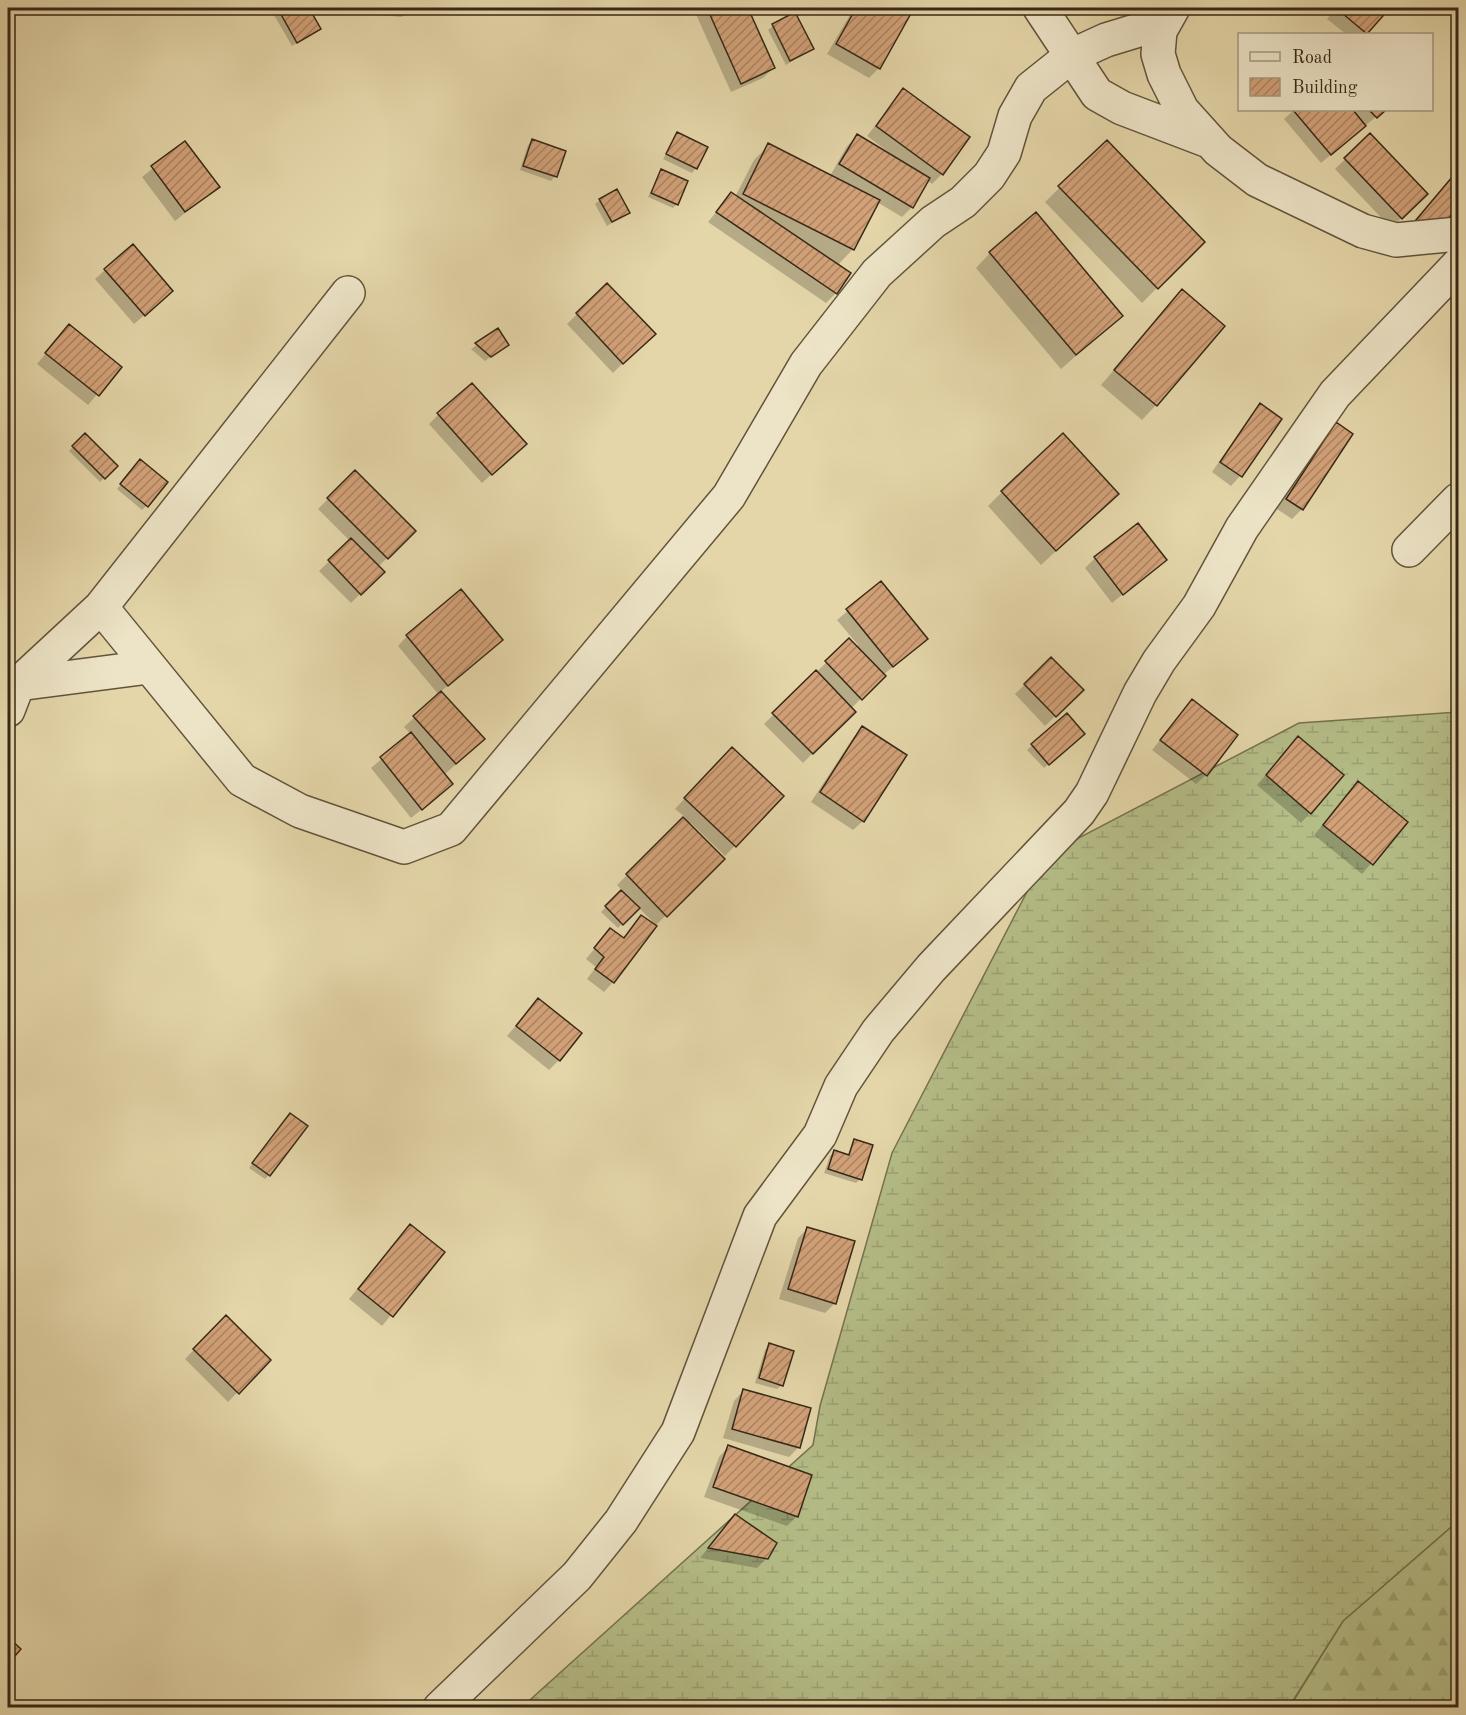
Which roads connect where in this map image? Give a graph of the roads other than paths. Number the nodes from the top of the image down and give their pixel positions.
1 (1040, 8) edge
2 (1169, 15) edge
3 (1071, 56) junction
4 (1213, 143) junction
5 (1458, 234) edge
6 (1458, 265) edge
7 (348, 293) dead end
8 (1458, 500) edge
9 (1409, 550) dead end
10 (101, 607) junction
11 (149, 667) junction
12 (11, 692) edge
13 (441, 1707) edge

1 - 3 street
2 - 3 street
2 - 4 street
3 - 4 street
3 - 11 street
4 - 5 street
6 - 13 street
7 - 10 street
8 - 9 street
10 - 11 street
10 - 12 street
11 - 12 street

